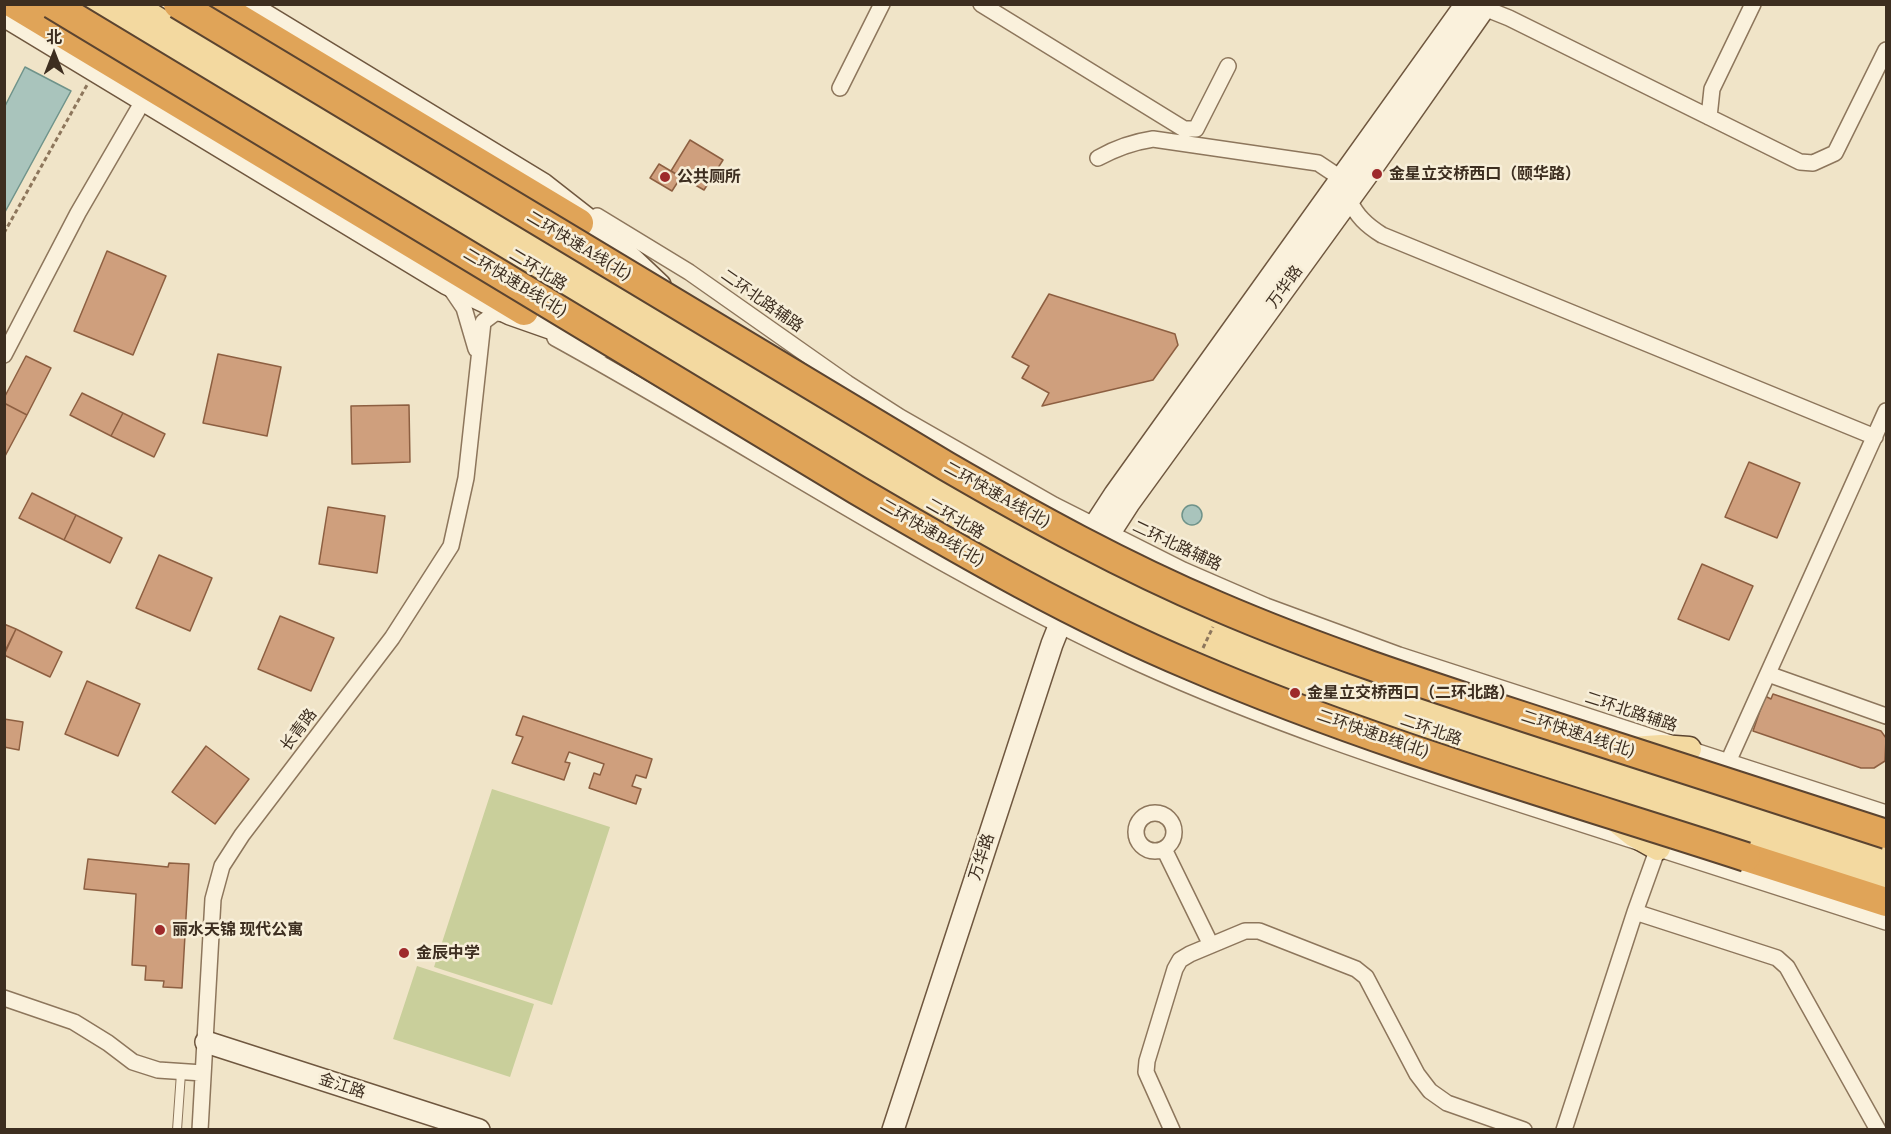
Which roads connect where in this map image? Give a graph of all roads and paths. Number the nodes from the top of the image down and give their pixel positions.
1 (51, 4) edge
2 (97, 4) edge
3 (132, 4) edge
4 (178, 4) edge
5 (882, 4) edge
6 (981, 4) edge
7 (1753, 4) edge
8 (228, 6) edge
9 (1478, 6) edge
10 (8, 16) edge
11 (1887, 50) edge
12 (1228, 66) dead end
13 (95, 72) junction
14 (840, 88) dead end
15 (143, 101) junction
16 (1708, 117) junction
17 (1098, 158) dead end
18 (520, 170) junction
19 (1345, 191) junction
20 (4, 233) edge
21 (447, 284) junction
22 (510, 314) junction
23 (679, 344) junction
24 (4, 355) edge
25 (477, 367) junction
26 (1887, 411) edge
27 (814, 425) junction
28 (1875, 437) junction
29 (1100, 530) junction
30 (1078, 573) junction
31 (1217, 618) dead end
32 (1059, 625) junction
33 (1203, 649) dead end
34 (1768, 674) junction
35 (1887, 716) edge
36 (1689, 749) junction
37 (1544, 757) junction
38 (1728, 762) junction
39 (1887, 813) edge
40 (1887, 833) edge
41 (1658, 848) junction
42 (1824, 848) junction
43 (1164, 849) dead end
44 (1887, 858) edge
45 (1887, 877) edge
46 (1887, 902) edge
47 (1635, 912) junction
48 (1887, 922) edge
49 (1211, 945) junction
50 (4, 998) edge
51 (206, 1042) junction
52 (181, 1073) junction
53 (203, 1073) junction
54 (177, 1130) edge
55 (200, 1130) edge
56 (478, 1130) edge
57 (894, 1130) edge
58 (1172, 1130) edge
59 (1524, 1130) edge
60 (1564, 1130) edge
61 (1878, 1130) edge

1 - 27 highway, 二环快速B线(北), bridge
2 - 23 main road, 二环北路
3 - 23 main road, 二环北路
4 - 27 highway, 二环快速A线(北), bridge
5 - 14 street
6 - 12 street
7 - 16 street
8 - 18 main road
8 - 27 highway, bridge
9 - 16 street
9 - 19 main road, 万华路
10 - 13 main road
10 - 27 highway, bridge
11 - 16 street
13 - 15 main road
13 - 20 path
15 - 21 main road
15 - 24 street
17 - 19 street
18 - 27 main road
18 - 29 street, 二环北路辅路
19 - 28 street
19 - 29 main road, 万华路
21 - 22 main road
21 - 25 street
22 - 25 street
22 - 27 main road
22 - 32 street
23 - 27 main road, 二环北路
25 - 51 street, 长青路
26 - 28 street
27 - 30 main road, 二环北路
27 - 40 highway, 二环快速A线(北), bridge
27 - 46 highway, 二环快速B线(北), bridge
28 - 34 street
29 - 30 main road, 万华路
29 - 36 street, 二环北路辅路
30 - 32 main road, 万华路
30 - 37 main road, 二环北路
31 - 33 path, bridge
32 - 41 street
32 - 57 main road, 万华路
34 - 35 street
34 - 38 street
36 - 37 main road
36 - 38 street, 二环北路辅路
37 - 41 main road
37 - 42 main road, 二环北路
38 - 39 street, 二环北路辅路
40 - 42 main road
41 - 47 street
41 - 48 street
42 - 44 main road, 二环北路
42 - 45 main road, 二环北路
42 - 46 main road
43 - 49 street
47 - 60 street
47 - 61 street
49 - 58 street
49 - 59 street
50 - 52 street
51 - 53 street, 长青路
51 - 56 main road, 金江路
52 - 53 street
52 - 54 lane
53 - 55 street, 长青路

